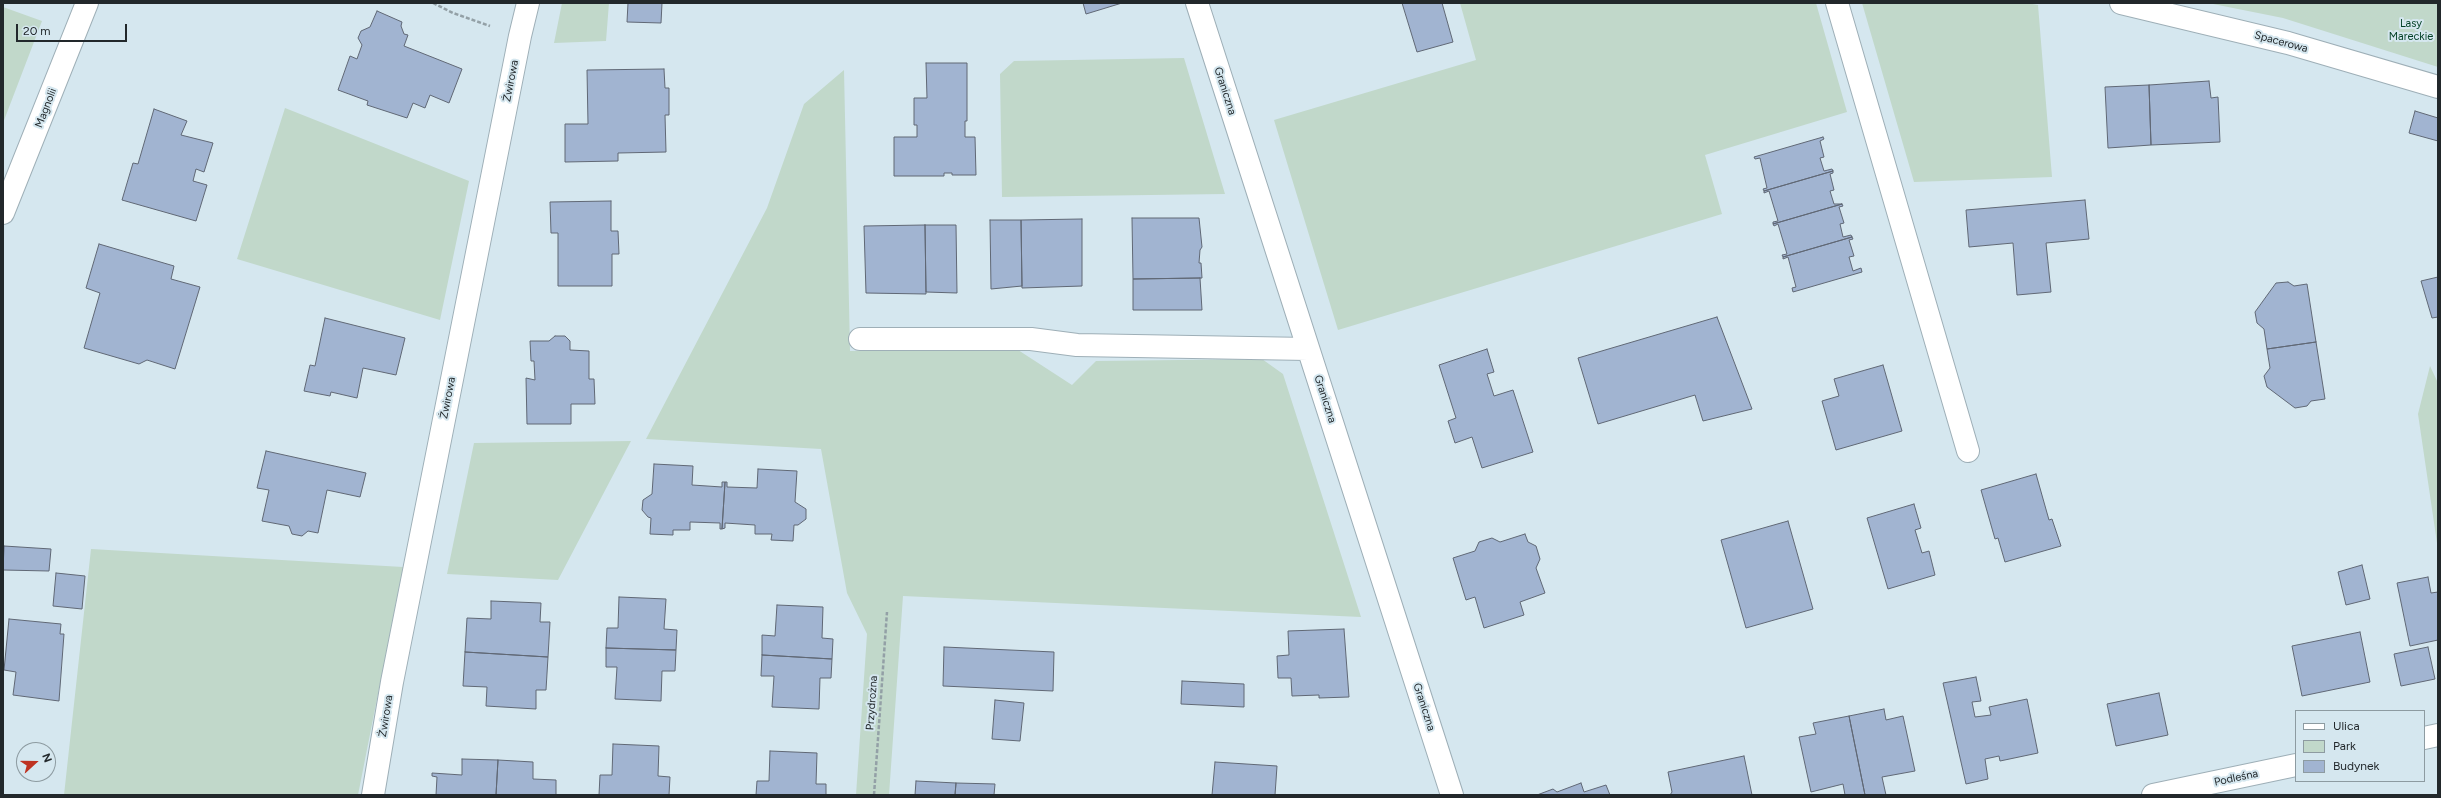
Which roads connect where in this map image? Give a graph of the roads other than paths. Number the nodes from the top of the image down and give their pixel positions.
1 (88, 3) edge
2 (528, 3) edge
3 (1197, 3) edge
4 (1837, 3) edge
5 (2121, 3) edge
6 (2438, 87) edge
7 (3, 213) edge
8 (860, 339) dead end
9 (1308, 349) junction
10 (1968, 451) dead end
11 (2438, 735) edge
12 (2425, 738) edge
13 (2295, 765) edge
14 (373, 795) edge
15 (1452, 795) edge
16 (2154, 795) edge

1 - 7 street, Magnolii
2 - 14 street, Żwirowa
3 - 9 street, Graniczna
4 - 10 street
5 - 6 street, Spacerowa
8 - 9 street
9 - 15 street, Graniczna
11 - 12 street
13 - 16 street, Podleśna

